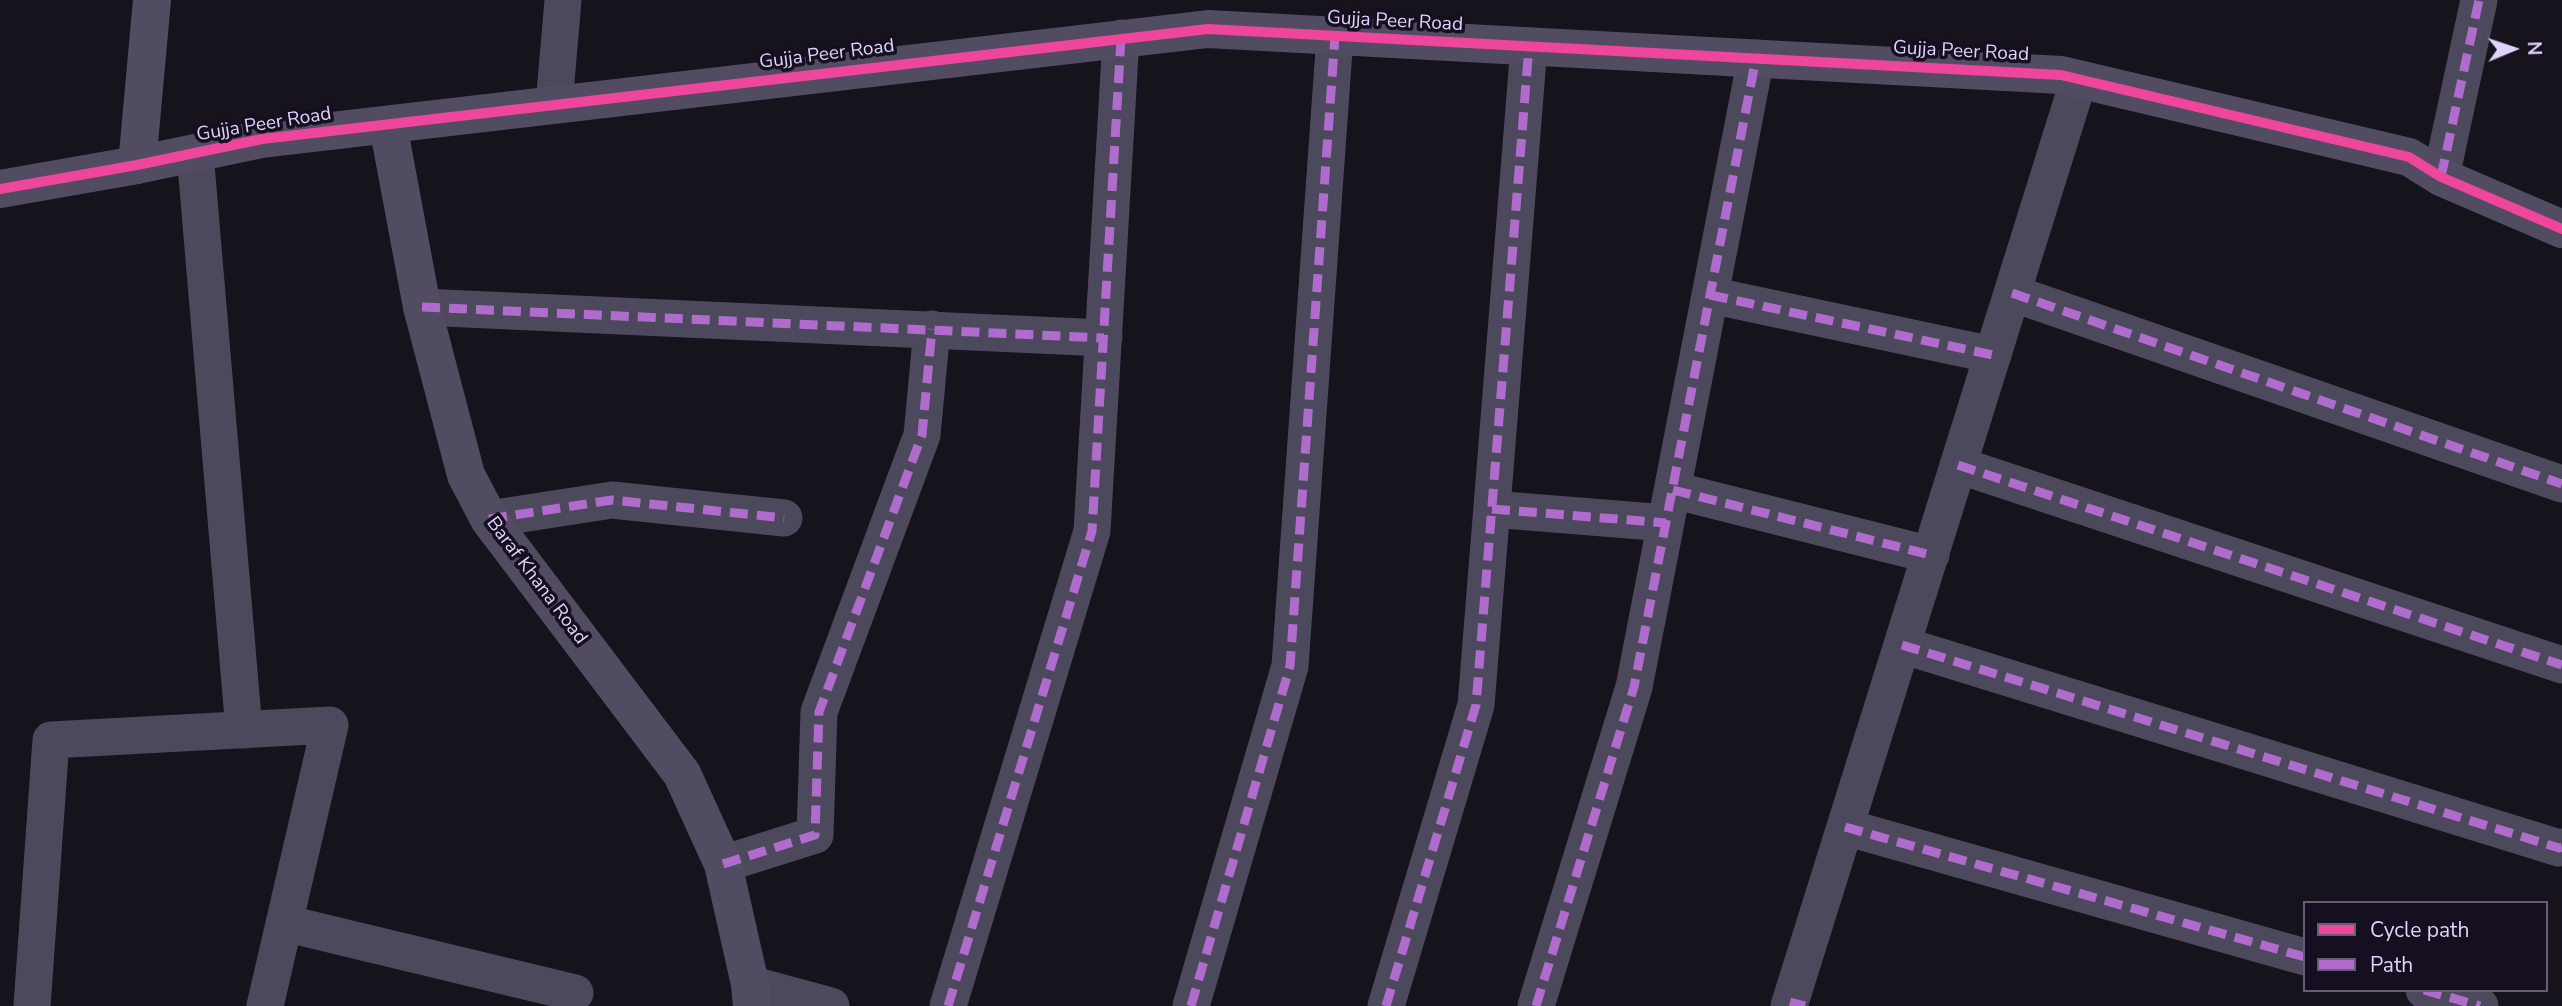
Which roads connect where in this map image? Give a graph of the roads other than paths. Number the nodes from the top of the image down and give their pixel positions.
1 (152, 0) edge
2 (563, 0) edge
3 (2479, 0) edge
4 (1335, 36) junction
5 (1121, 38) junction
6 (1529, 46) junction
7 (1756, 58) junction
8 (2079, 79) junction
9 (554, 105) junction
10 (388, 125) junction
11 (195, 153) junction
12 (137, 165) junction
13 (2441, 177) junction
14 (0, 189) edge
15 (2562, 229) edge
16 (2012, 293) junction
17 (1710, 295) junction
18 (422, 307) junction
19 (932, 330) junction
20 (1104, 338) junction
21 (1993, 355) junction
22 (1958, 465) junction
23 (2562, 484) edge
24 (1670, 506) junction
25 (1492, 509) junction
26 (784, 518) dead end
27 (489, 519) junction
28 (1931, 555) junction
29 (1902, 645) junction
30 (2562, 665) edge
31 (244, 730) junction
32 (1845, 827) junction
33 (2562, 847) edge
34 (723, 864) junction
35 (284, 923) junction
36 (2303, 956) edge
37 (2431, 992) edge
38 (575, 993) dead end
39 (751, 995) edge
40 (1795, 1005) edge
41 (32, 1006) edge
42 (265, 1006) edge
43 (831, 1006) edge
44 (948, 1006) edge
45 (1191, 1006) edge
46 (1386, 1006) edge
47 (1536, 1006) edge
48 (2480, 1006) edge

1 - 12 street
2 - 9 street
3 - 13 street
4 - 5 street, Gujja Peer Road
4 - 6 street, Gujja Peer Road
4 - 45 street
5 - 9 street, Gujja Peer Road
5 - 20 street
6 - 7 street, Gujja Peer Road
6 - 25 street
7 - 8 street, Gujja Peer Road
7 - 17 street
8 - 13 street, Gujja Peer Road
8 - 16 street
9 - 10 street, Gujja Peer Road
10 - 11 street, Gujja Peer Road
10 - 18 street, Baraf Khana Road
11 - 12 street, Gujja Peer Road
11 - 31 street
12 - 14 street, Gujja Peer Road
13 - 15 street, Gujja Peer Road
16 - 21 street
16 - 23 street
17 - 21 street
17 - 24 street
18 - 19 street
18 - 27 street, Baraf Khana Road
19 - 20 street
19 - 34 street
20 - 44 street
21 - 22 street
22 - 28 street
22 - 30 street
24 - 25 street
24 - 28 street
24 - 47 street
25 - 46 street
26 - 27 street
27 - 34 street, Baraf Khana Road
28 - 29 street
29 - 32 street
29 - 33 street
31 - 35 street
31 - 41 street
32 - 36 street
32 - 40 street
34 - 39 street, Baraf Khana Road
35 - 38 street
35 - 42 street
37 - 48 street
39 - 43 street

